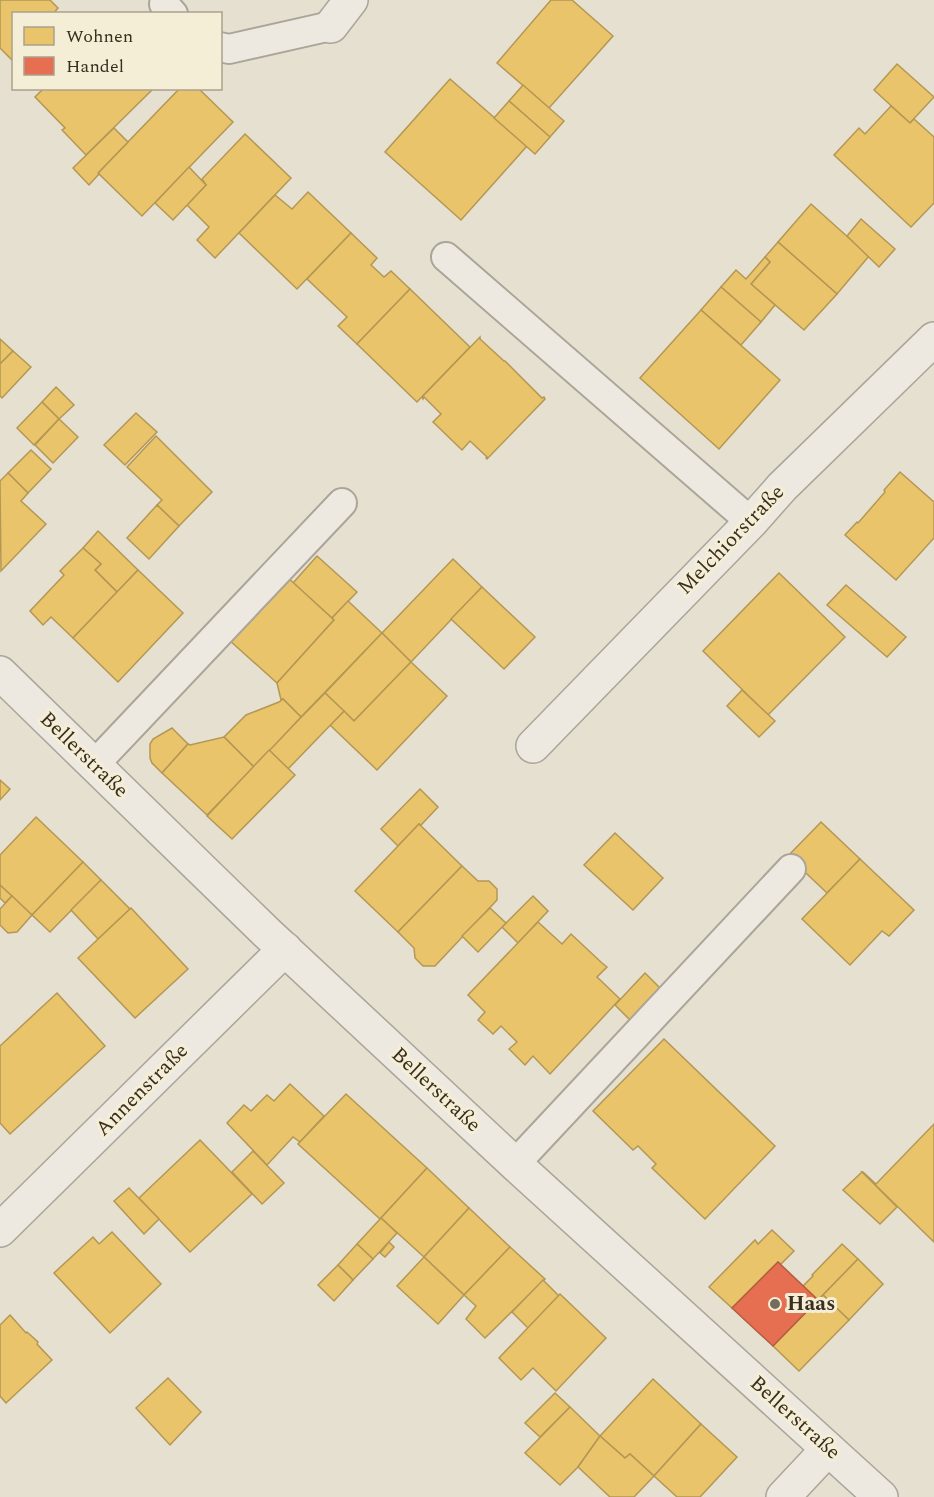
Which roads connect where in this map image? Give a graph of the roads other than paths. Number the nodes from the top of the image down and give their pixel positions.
1 (351, 0) edge
2 (331, 26) joint
3 (222, 47) edge
4 (446, 257) dead end
5 (934, 339) edge
6 (342, 503) dead end
7 (751, 522) junction
8 (0, 673) edge
9 (533, 746) dead end
10 (94, 765) junction
11 (792, 869) dead end
12 (285, 950) junction
13 (515, 1164) junction
14 (0, 1230) edge
15 (828, 1449) junction
16 (783, 1497) edge
17 (881, 1497) edge

1 - 2 street
2 - 3 lane
4 - 7 lane
5 - 7 street, Melchiorstraße
6 - 10 lane
7 - 9 street, Melchiorstraße
8 - 10 street, Bellerstraße
10 - 12 street, Bellerstraße
11 - 13 lane
12 - 13 street, Bellerstraße
12 - 14 street, Annenstraße
13 - 15 street, Bellerstraße
15 - 16 street
15 - 17 street, Bellerstraße

